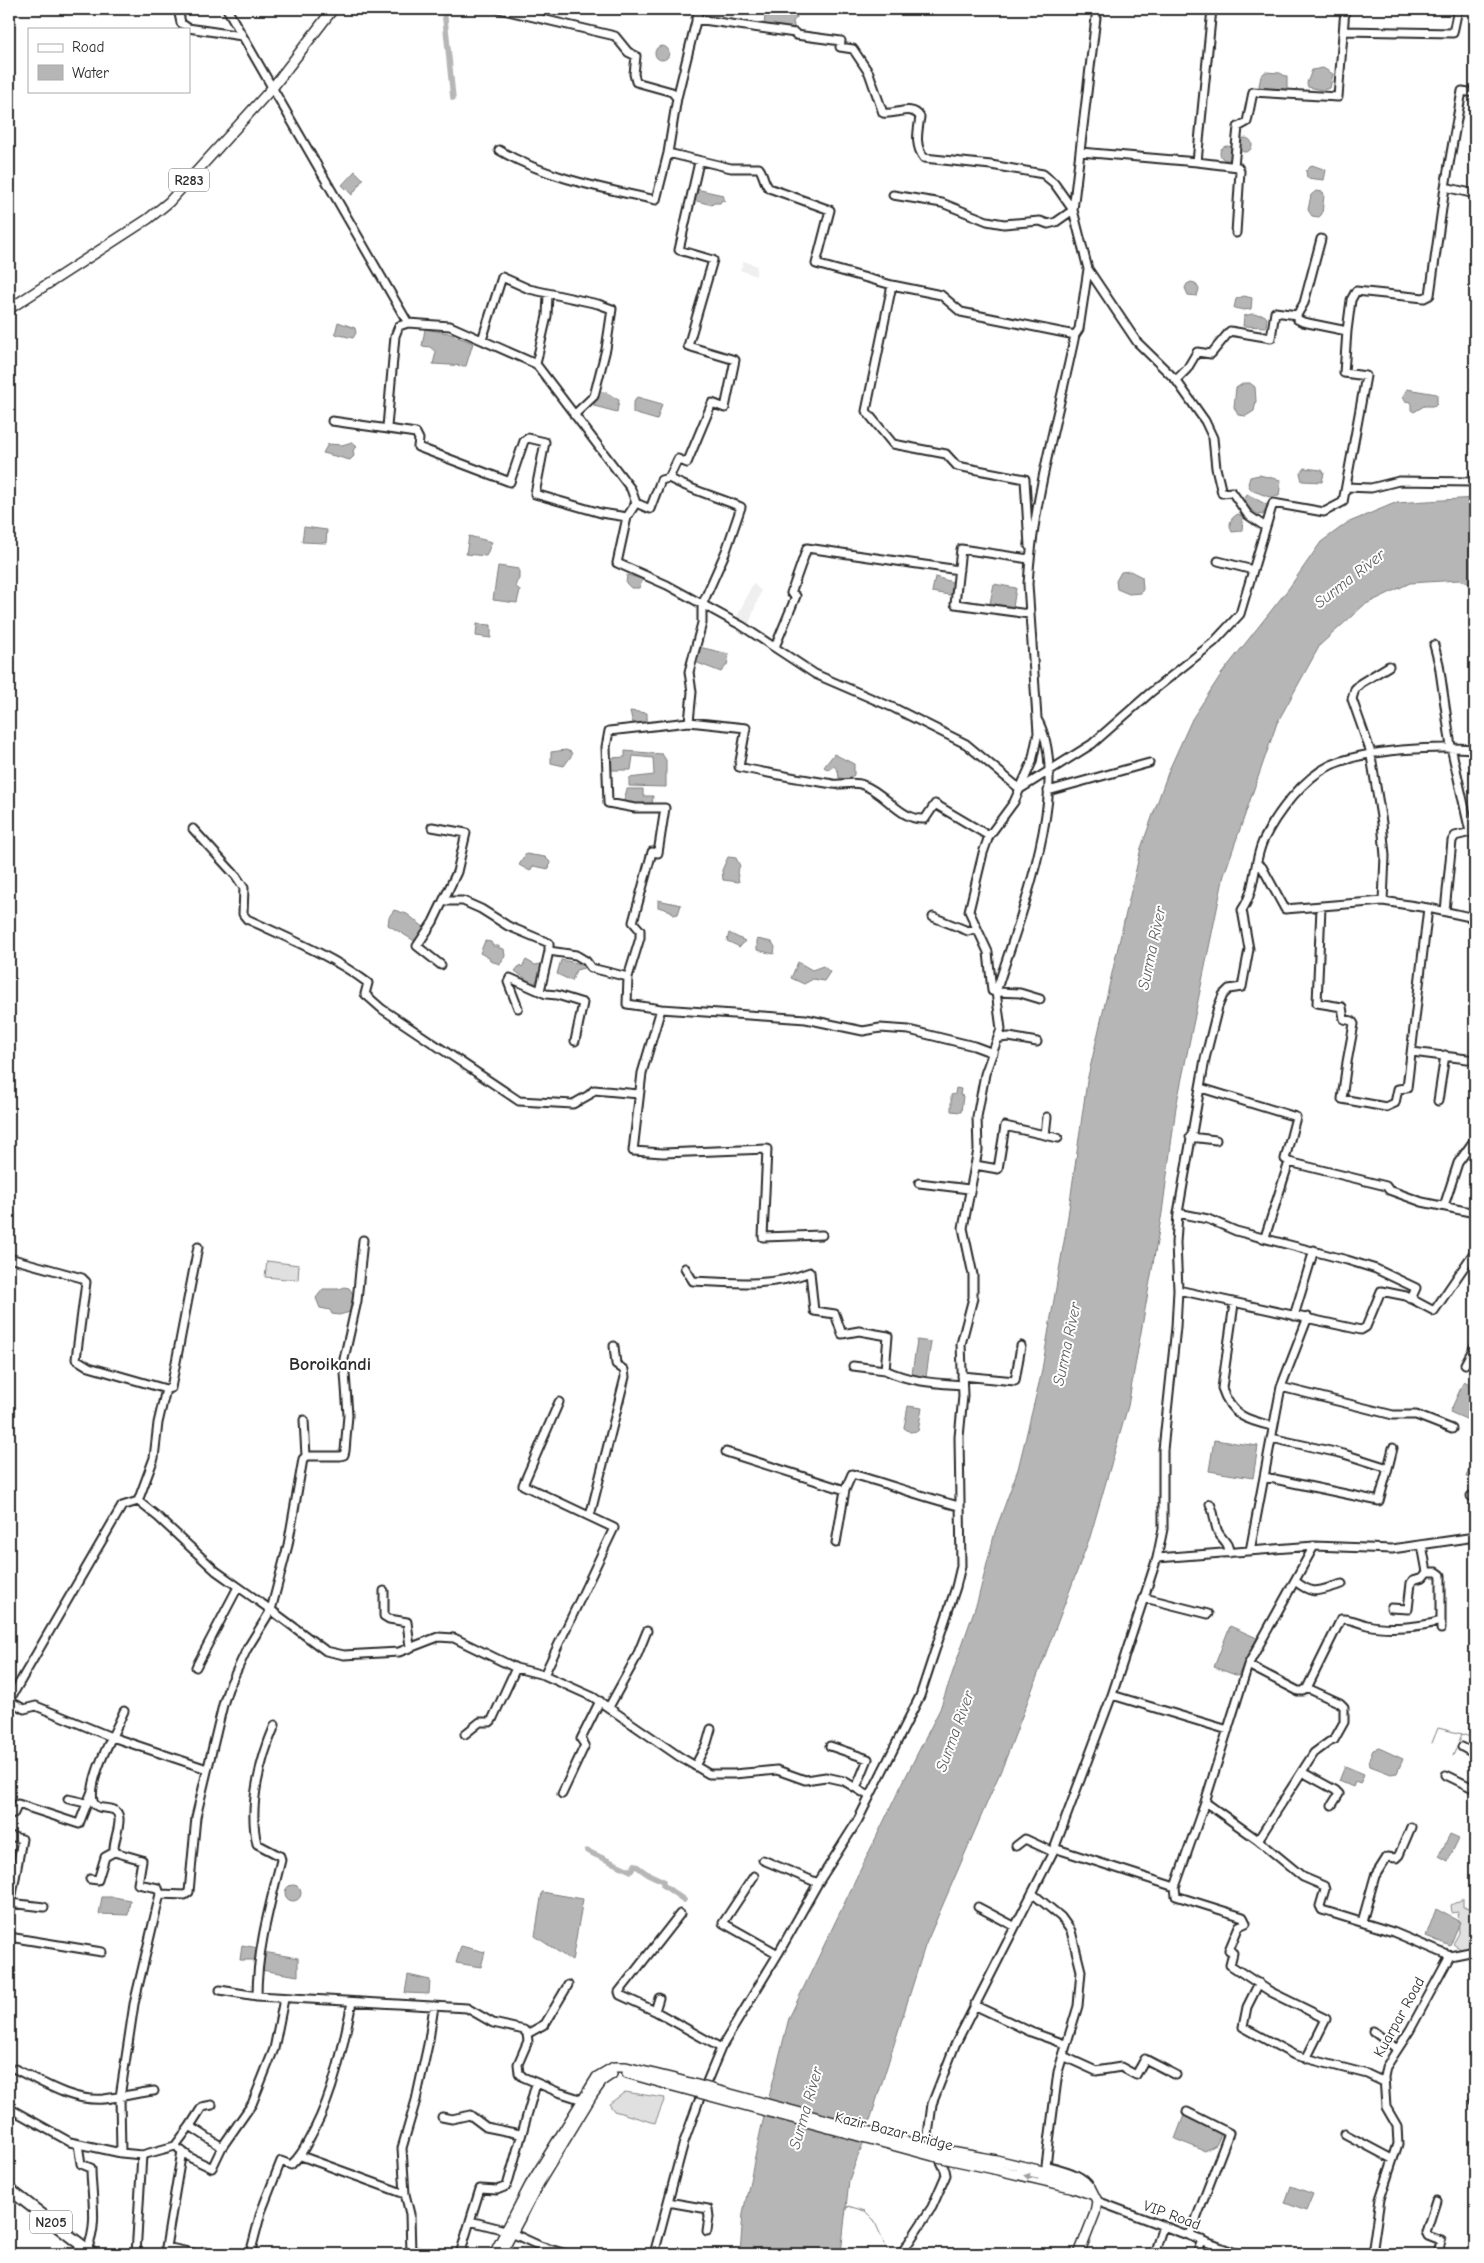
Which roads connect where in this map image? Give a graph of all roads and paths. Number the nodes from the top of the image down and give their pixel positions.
1 (178, 9) edge
2 (227, 9) edge
3 (333, 9) edge
4 (499, 9) edge
5 (699, 9) edge
6 (1097, 9) edge
7 (1212, 9) edge
8 (1345, 9) edge
9 (1458, 9) edge
10 (696, 19) junction
11 (188, 28) edge
12 (190, 28) edge
13 (1344, 31) junction
14 (242, 36) junction
15 (273, 86) junction
16 (1475, 93) edge
17 (677, 98) junction
18 (499, 150) dead end
19 (1080, 152) junction
20 (668, 154) junction
21 (699, 162) junction
22 (1197, 162) junction
23 (1234, 166) junction
24 (1445, 187) junction
25 (893, 194) dead end
26 (1475, 194) edge
27 (1073, 210) junction
28 (1236, 233) dead end
29 (1321, 239) dead end
30 (1088, 269) junction
31 (892, 285) junction
32 (548, 294) junction
33 (9, 309) edge
34 (1298, 315) junction
35 (408, 323) junction
36 (1347, 330) junction
37 (1075, 335) junction
38 (482, 340) junction
39 (536, 364) junction
40 (1176, 380) junction
41 (574, 415) junction
42 (332, 421) dead end
43 (387, 427) junction
44 (1475, 473) edge
45 (669, 478) junction
46 (1346, 487) junction
47 (636, 503) junction
48 (628, 517) junction
49 (1264, 526) junction
50 (1029, 559) junction
51 (1218, 561) dead end
52 (958, 570) junction
53 (1253, 570) junction
54 (702, 605) junction
55 (1029, 614) junction
56 (1434, 645) dead end
57 (775, 647) junction
58 (1389, 666) dead end
59 (1037, 718) junction
60 (689, 722) junction
61 (1451, 747) junction
62 (1475, 749) edge
63 (1370, 755) junction
64 (1149, 764) dead end
65 (1049, 771) junction
66 (1020, 789) junction
67 (1048, 791) junction
68 (432, 827) dead end
69 (193, 829) dead end
70 (1473, 832) edge
71 (989, 836) junction
72 (1257, 864) junction
73 (443, 901) junction
74 (1383, 901) junction
75 (1321, 906) junction
76 (1428, 908) junction
77 (1445, 911) junction
78 (933, 918) dead end
79 (1475, 918) edge
80 (977, 928) junction
81 (549, 951) junction
82 (441, 965) dead end
83 (628, 977) junction
84 (540, 991) junction
85 (996, 992) junction
86 (1040, 999) dead end
87 (518, 1008) dead end
88 (661, 1009) junction
89 (1000, 1038) junction
90 (575, 1041) dead end
91 (1037, 1042) dead end
92 (1412, 1052) junction
93 (992, 1053) junction
94 (1444, 1055) junction
95 (1475, 1060) edge
96 (1201, 1088) junction
97 (639, 1094) junction
98 (1438, 1100) dead end
99 (1047, 1117) dead end
100 (1045, 1135) junction
101 (1190, 1137) junction
102 (1058, 1138) dead end
103 (1475, 1139) edge
104 (1216, 1140) dead end
105 (1289, 1162) junction
106 (975, 1165) junction
107 (919, 1182) dead end
108 (970, 1189) junction
109 (1444, 1206) junction
110 (1178, 1213) junction
111 (1475, 1213) edge
112 (822, 1235) dead end
113 (1265, 1237) junction
114 (363, 1240) dead end
115 (198, 1247) dead end
116 (1314, 1250) junction
117 (1475, 1251) edge
118 (9, 1258) edge
119 (685, 1268) dead end
120 (1178, 1290) junction
121 (1411, 1299) junction
122 (1234, 1304) junction
123 (1294, 1316) junction
124 (1308, 1317) junction
125 (614, 1346) dead end
126 (1020, 1346) dead end
127 (1475, 1346) edge
128 (1465, 1364) dead end
129 (853, 1366) dead end
130 (885, 1370) junction
131 (962, 1376) junction
132 (962, 1385) junction
133 (1280, 1387) junction
134 (166, 1389) junction
135 (559, 1402) dead end
136 (304, 1420) dead end
137 (1272, 1426) junction
138 (1452, 1428) dead end
139 (1271, 1438) junction
140 (1393, 1448) dead end
141 (726, 1452) dead end
142 (306, 1456) junction
143 (1388, 1468) junction
144 (1265, 1477) junction
145 (844, 1490) junction
146 (138, 1501) junction
147 (1210, 1504) dead end
148 (959, 1506) junction
149 (590, 1516) junction
150 (1475, 1523) edge
151 (1475, 1537) edge
152 (836, 1543) dead end
153 (1422, 1545) junction
154 (1314, 1546) junction
155 (1250, 1551) junction
156 (1229, 1553) junction
157 (1157, 1558) junction
158 (1427, 1572) junction
159 (1295, 1580) junction
160 (1342, 1584) dead end
161 (238, 1587) junction
162 (384, 1591) dead end
163 (1145, 1598) junction
164 (1391, 1608) dead end
165 (271, 1610) junction
166 (1208, 1614) dead end
167 (647, 1630) dead end
168 (410, 1647) junction
169 (1248, 1665) junction
170 (196, 1667) dead end
171 (516, 1668) junction
172 (544, 1674) junction
173 (1307, 1688) junction
174 (1112, 1695) junction
175 (9, 1701) edge
176 (600, 1701) junction
177 (609, 1707) junction
178 (124, 1711) dead end
179 (275, 1725) dead end
180 (711, 1729) dead end
181 (1228, 1730) junction
182 (465, 1734) dead end
183 (113, 1737) junction
184 (830, 1746) dead end
185 (1462, 1747) dead end
186 (1475, 1754) edge
187 (695, 1766) junction
188 (207, 1769) junction
189 (1302, 1772) junction
190 (1446, 1775) dead end
191 (856, 1788) junction
192 (1475, 1789) edge
193 (92, 1791) junction
194 (562, 1794) dead end
195 (869, 1796) junction
196 (68, 1799) dead end
197 (1205, 1802) junction
198 (86, 1803) junction
199 (1332, 1805) dead end
200 (9, 1814) edge
201 (1411, 1827) dead end
202 (9, 1836) edge
203 (1258, 1840) junction
204 (1016, 1846) dead end
205 (1054, 1850) junction
206 (114, 1852) junction
207 (763, 1860) dead end
208 (754, 1876) dead end
209 (90, 1879) dead end
210 (818, 1883) junction
211 (1175, 1887) junction
212 (1032, 1893) junction
213 (160, 1894) junction
214 (10, 1902) junction
215 (44, 1907) dead end
216 (978, 1907) dead end
217 (9, 1912) edge
218 (680, 1914) dead end
219 (1362, 1922) junction
220 (1014, 1926) junction
221 (9, 1937) edge
222 (1475, 1951) edge
223 (102, 1952) dead end
224 (778, 1954) junction
225 (1450, 1956) junction
226 (1259, 1984) junction
227 (568, 1985) dead end
228 (220, 1990) dead end
229 (257, 1996) junction
230 (659, 1998) dead end
231 (284, 1999) junction
232 (352, 2002) junction
233 (974, 2005) junction
234 (434, 2006) junction
235 (655, 2011) junction
236 (1373, 2031) dead end
237 (527, 2034) junction
238 (1065, 2044) junction
239 (722, 2048) junction
240 (1397, 2049) junction
241 (1062, 2056) junction
242 (1306, 2059) junction
243 (15, 2069) dead end
244 (1176, 2075) dead end
245 (1384, 2082) junction
246 (536, 2084) junction
247 (154, 2091) dead end
248 (120, 2097) junction
249 (585, 2100) junction
250 (212, 2105) dead end
251 (9, 2108) edge
252 (1187, 2112) dead end
253 (442, 2117) dead end
254 (190, 2126) junction
255 (520, 2134) junction
256 (1345, 2134) dead end
257 (78, 2144) junction
258 (175, 2146) junction
259 (222, 2148) junction
260 (182, 2151) junction
261 (121, 2153) junction
262 (142, 2155) junction
263 (300, 2156) junction
264 (1392, 2159) junction
265 (9, 2189) edge
266 (405, 2194) junction
267 (1094, 2194) junction
268 (668, 2202) junction
269 (1436, 2202) dead end
270 (470, 2221) junction
271 (1163, 2226) junction
272 (508, 2232) junction
273 (707, 2232) dead end
274 (1190, 2235) junction
275 (1202, 2240) junction
276 (90, 2252) edge
277 (411, 2252) edge
278 (902, 2253) edge
279 (136, 2254) edge
280 (198, 2254) edge
281 (204, 2254) edge
282 (213, 2254) edge
283 (250, 2254) edge
284 (428, 2254) edge
285 (460, 2254) edge
286 (494, 2254) edge
287 (501, 2254) edge
288 (566, 2254) edge
289 (654, 2254) edge
290 (1079, 2254) edge
291 (1154, 2254) edge
292 (1197, 2254) edge
293 (1238, 2254) edge
294 (1372, 2254) edge
295 (1438, 2254) edge

1 - 11 street
2 - 14 street
3 - 15 main road, R283
4 - 17 street
5 - 10 street
6 - 19 street
7 - 22 street
8 - 13 street
9 - 13 street
10 - 17 street
10 - 27 street
12 - 14 street
13 - 23 street
14 - 15 street
15 - 33 main road, R283
15 - 35 street
16 - 24 street
17 - 20 street
18 - 20 street
19 - 22 street
19 - 27 street
20 - 21 street
21 - 31 street
21 - 45 street
22 - 23 street
23 - 28 street
24 - 26 street
24 - 36 street
25 - 27 street
27 - 30 street
29 - 34 street
30 - 37 street
30 - 40 street
31 - 37 street
31 - 50 street
32 - 38 street
32 - 39 street
32 - 41 street
34 - 36 street
34 - 40 street
35 - 38 street
35 - 43 street
36 - 46 street
37 - 50 street
38 - 39 street
39 - 41 street
40 - 49 street
41 - 47 street
42 - 43 street
43 - 48 street
44 - 46 street
45 - 47 street
45 - 54 street
46 - 49 street
47 - 48 street
48 - 54 street
49 - 53 street
50 - 52 street
50 - 55 street
51 - 53 street
52 - 55 street
52 - 57 street
53 - 65 street
54 - 57 street
54 - 60 street
55 - 59 street
56 - 61 street
57 - 66 street
58 - 63 street
59 - 65 street
59 - 66 street
60 - 71 street
60 - 83 street
61 - 62 street
61 - 63 street
61 - 70 street
63 - 72 street
63 - 74 street
64 - 67 street
65 - 66 street
65 - 67 street
66 - 71 street
67 - 85 street
68 - 73 street
69 - 97 street
70 - 77 street
71 - 80 street
72 - 75 street
72 - 96 street
73 - 81 street
73 - 82 street
74 - 75 street
74 - 76 street
75 - 92 street
76 - 77 street
76 - 92 street
77 - 79 street
78 - 80 street
80 - 85 street
81 - 83 street
81 - 84 street
83 - 88 street
84 - 87 street
84 - 90 street
85 - 86 street
85 - 89 street
88 - 93 street
88 - 97 street
89 - 91 street
89 - 93 street
92 - 94 street
93 - 106 street
94 - 95 street
94 - 98 street
96 - 101 street
96 - 105 street
97 - 112 street
99 - 100 street
100 - 102 street
100 - 106 street
101 - 104 street
101 - 110 street
103 - 109 street
105 - 109 street
105 - 113 street
106 - 108 street
107 - 108 street
108 - 131 street
109 - 111 street
110 - 113 street
110 - 120 street
113 - 116 street
114 - 142 street
115 - 134 street
116 - 121 street
116 - 123 street
117 - 121 street
118 - 134 street
119 - 130 street
120 - 122 street
120 - 157 street
121 - 124 street
122 - 123 street
122 - 137 street
123 - 124 street
124 - 133 street
125 - 149 street
126 - 131 street
127 - 128 street
129 - 130 street
130 - 132 street
131 - 132 street
132 - 148 street
133 - 137 street
133 - 138 street
134 - 146 street
135 - 149 street
136 - 142 street
137 - 139 street
139 - 143 street
139 - 144 street
140 - 143 street
141 - 145 street
142 - 165 street
143 - 144 street
144 - 155 street
145 - 148 street
145 - 152 street
146 - 161 street
146 - 175 street
147 - 156 street
148 - 195 street
149 - 172 street
150 - 151 street
151 - 153 street
153 - 154 street
153 - 158 street
154 - 155 street
154 - 159 street
155 - 156 street
156 - 157 street
157 - 163 street
158 - 164 street
158 - 173 street
159 - 160 street
159 - 169 street
161 - 165 street
161 - 170 street
162 - 168 street
163 - 166 street
163 - 174 street
165 - 168 street
165 - 188 street
167 - 177 street
168 - 171 street
169 - 173 street
169 - 181 street
171 - 172 street
171 - 182 street
172 - 176 street
173 - 189 street
174 - 181 street
174 - 205 street
175 - 183 street
176 - 177 street
176 - 194 street
177 - 187 street
178 - 183 street
179 - 229 street
180 - 187 street
181 - 197 street
183 - 188 street
183 - 193 street
184 - 191 street
185 - 186 street
187 - 191 street
188 - 213 street
189 - 199 street
189 - 203 street
190 - 192 street
191 - 195 street
193 - 198 street
193 - 206 street
195 - 210 street
196 - 198 street
197 - 203 street
197 - 211 street
198 - 200 street
201 - 219 street
202 - 214 street
203 - 219 street
204 - 205 street
205 - 211 street
205 - 212 street
206 - 209 street
206 - 213 street
207 - 210 street
208 - 224 street
210 - 224 street
211 - 226 street
212 - 220 street
212 - 238 street
213 - 248 street
214 - 215 street
214 - 217 street
216 - 220 street
218 - 235 street
219 - 225 street
220 - 233 street
221 - 223 street
222 - 225 street
224 - 239 street
225 - 240 street, Kuarpar Road
226 - 242 street
226 - 242 street
227 - 237 street
228 - 229 street
229 - 231 street
230 - 235 street
231 - 232 street
231 - 259 street
232 - 234 street
232 - 263 street
233 - 238 street
233 - 278 street
234 - 237 street
234 - 266 street
235 - 239 street
236 - 240 street
237 - 246 street
238 - 241 street
239 - 268 street
240 - 245 street, Kuarpar Road
241 - 244 street
241 - 267 street, VIP Road
242 - 245 street
243 - 248 street
245 - 264 street, Kuarpar Road
246 - 249 street
246 - 255 street
247 - 248 street
248 - 261 street
249 - 267 main road, Kazir Bazar Bridge, bridge
249 - 272 main road, Kazir Bazar Bridge
250 - 254 street
251 - 257 street
252 - 274 street
253 - 255 street
254 - 258 street
254 - 259 street
255 - 270 street
256 - 264 street
257 - 261 street
257 - 276 street
258 - 260 street
258 - 262 street
259 - 260 street
260 - 280 street
261 - 262 street
262 - 279 street
263 - 266 street
263 - 283 street
264 - 294 street, Kuarpar Road
265 - 276 highway, N205
266 - 277 street
267 - 271 street, VIP Road
267 - 290 main road
268 - 273 street
268 - 289 street
269 - 295 street
270 - 272 street
270 - 285 street
271 - 274 street, VIP Road
271 - 291 street
272 - 286 main road
272 - 287 main road
272 - 288 street
274 - 275 street, VIP Road
275 - 292 street
275 - 293 street, VIP Road
277 - 284 street
281 - 282 street

